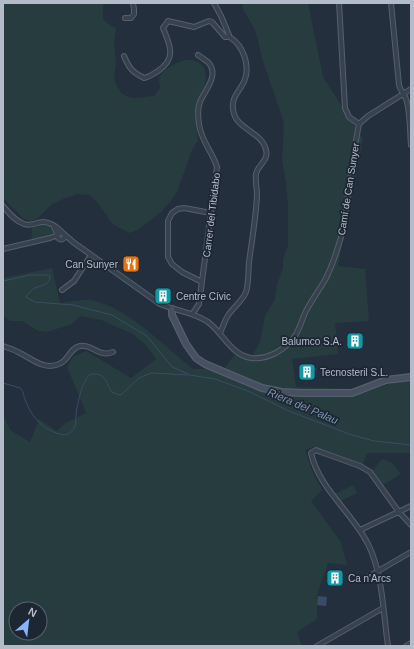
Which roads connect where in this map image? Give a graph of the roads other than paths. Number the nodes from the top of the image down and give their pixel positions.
1 (133, 3) edge
2 (214, 3) edge
3 (339, 3) edge
4 (391, 3) edge
5 (125, 18) dead end
6 (229, 37) junction
7 (198, 55) dead end
8 (124, 56) dead end
9 (411, 89) edge
10 (403, 94) junction
11 (359, 124) junction
12 (411, 145) edge
13 (3, 206) edge
14 (211, 213) junction
15 (54, 227) junction
16 (63, 233) junction
17 (60, 238) junction
18 (73, 242) junction
19 (3, 249) edge
20 (91, 255) junction
21 (202, 282) junction
22 (62, 290) dead end
23 (172, 310) junction
24 (192, 313) junction
25 (220, 333) junction
26 (3, 346) edge
27 (113, 352) dead end
28 (411, 376) edge
29 (411, 506) edge
30 (399, 512) junction
31 (411, 525) edge
32 (360, 530) junction
33 (411, 552) edge
34 (379, 571) junction
35 (366, 578) dead end
36 (383, 608) junction
37 (411, 643) edge
38 (317, 646) edge
39 (388, 646) edge
40 (406, 646) edge

1 - 5 street
2 - 6 street
3 - 11 street
4 - 10 street
6 - 8 street
6 - 25 street
7 - 14 street, Carrer del Tibidabo
9 - 10 street
10 - 11 street
10 - 12 street
11 - 25 street, Camí de Can Sunyer
13 - 15 street
14 - 21 street, Carrer del Tibidabo
14 - 21 street
15 - 16 street
15 - 17 street
16 - 17 street
16 - 18 street
17 - 18 street
17 - 19 street
18 - 20 street
20 - 22 street
20 - 23 street
21 - 24 street, Carrer del Tibidabo
23 - 24 street
23 - 28 street
24 - 25 street
26 - 27 street
29 - 30 street
30 - 31 street
30 - 32 street
30 - 32 street
32 - 34 street
33 - 34 street
34 - 35 street
34 - 36 street
36 - 38 street
36 - 39 street
37 - 40 street

